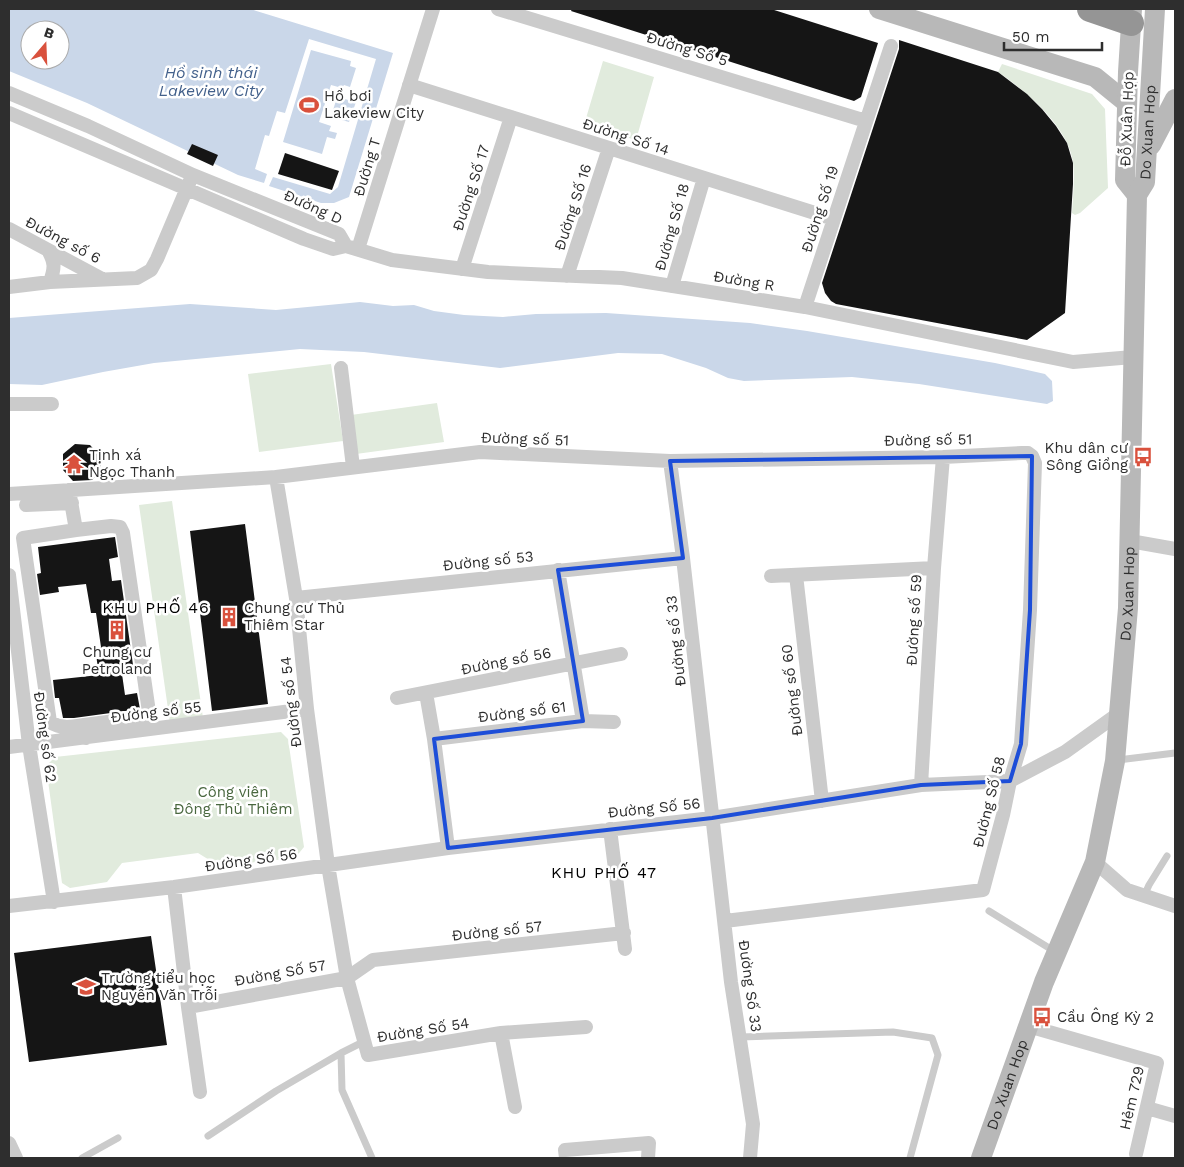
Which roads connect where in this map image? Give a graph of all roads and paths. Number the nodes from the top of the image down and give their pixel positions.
1 (433, 9) edge
2 (498, 9) edge
3 (879, 9) edge
4 (1155, 9) edge
5 (1118, 18) edge
6 (891, 46) dead end
7 (1128, 72) junction
8 (1095, 77) junction
9 (409, 85) junction
10 (9, 93) edge
11 (1151, 97) junction
12 (1175, 99) edge
13 (1128, 103) junction
14 (9, 113) edge
15 (511, 117) junction
16 (866, 121) junction
17 (609, 148) junction
18 (1148, 152) junction
19 (193, 175) junction
20 (704, 178) junction
21 (187, 189) junction
22 (1137, 195) junction
23 (834, 219) junction
24 (9, 229) edge
25 (352, 248) junction
26 (48, 250) junction
27 (462, 269) junction
28 (568, 276) junction
29 (102, 279) junction
30 (50, 282) junction
31 (672, 286) junction
32 (9, 287) edge
33 (805, 307) junction
34 (1133, 357) junction
35 (341, 368) dead end
36 (9, 404) edge
37 (52, 404) dead end
38 (943, 457) junction
39 (670, 461) junction
40 (1035, 463) joint
41 (353, 467) junction
42 (276, 477) junction
43 (9, 494) edge
44 (70, 496) junction
45 (26, 505) dead end
46 (76, 530) junction
47 (1130, 541) junction
48 (1175, 549) edge
49 (683, 558) junction
50 (934, 568) junction
51 (558, 570) junction
52 (9, 575) edge
53 (796, 575) junction
54 (771, 576) dead end
55 (296, 598) junction
56 (36, 633) junction
57 (16, 635) junction
58 (621, 654) dead end
59 (574, 665) junction
60 (426, 693) junction
61 (398, 698) dead end
62 (307, 709) junction
63 (1118, 714) junction
64 (583, 721) junction
65 (614, 722) dead end
66 (85, 731) junction
67 (434, 739) junction
68 (28, 745) junction
69 (9, 748) edge
70 (1175, 753) edge
71 (1115, 760) junction
72 (1010, 781) junction
73 (921, 785) junction
74 (822, 801) junction
75 (712, 818) junction
76 (610, 828) junction
77 (448, 848) junction
78 (1167, 856) dead end
79 (1095, 862) junction
80 (328, 865) junction
81 (174, 887) junction
82 (1144, 897) junction
83 (54, 902) junction
84 (9, 906) edge
85 (1175, 906) edge
86 (989, 910) dead end
87 (725, 921) junction
88 (624, 933) junction
89 (625, 949) dead end
90 (1057, 952) junction
91 (373, 960) joint
92 (347, 978) junction
93 (188, 1007) junction
94 (1028, 1026) junction
95 (586, 1027) dead end
96 (501, 1033) junction
97 (741, 1037) junction
98 (364, 1041) junction
99 (341, 1054) junction
100 (200, 1092) dead end
101 (515, 1107) dead end
102 (1147, 1108) junction
103 (1175, 1116) edge
104 (208, 1136) dead end
105 (118, 1138) dead end
106 (9, 1143) edge
107 (565, 1154) edge
108 (1136, 1154) dead end
109 (16, 1158) edge
110 (82, 1158) edge
111 (372, 1158) edge
112 (648, 1158) edge
113 (750, 1158) edge
114 (910, 1158) edge
115 (981, 1158) edge

1 - 9 street, Đường T
2 - 16 street, Đường Số 5
3 - 8 main road
4 - 11 main road, Do Xuan Hop
5 - 7 main road, Đỗ Xuân Hợp
6 - 16 street, Đường Số 19
7 - 8 main road
7 - 13 main road, Đỗ Xuân Hợp
8 - 13 main road
9 - 15 street, Đường Số 14
9 - 25 street, Đường T
10 - 19 street, Đường D
11 - 12 main road
11 - 18 main road, Do Xuan Hop
12 - 18 main road
13 - 22 main road, Đỗ Xuân Hợp
14 - 21 street, Đường D
15 - 17 street, Đường Số 14
15 - 27 street, Đường Số 17
16 - 23 street, Đường Số 19
17 - 20 street, Đường Số 14
17 - 28 street, Đường Số 16
18 - 22 main road, Do Xuan Hop
19 - 21 street
19 - 25 street, Đường D
20 - 23 street, Đường Số 14
20 - 31 street, Đường Số 18
21 - 25 street, Đường D
21 - 29 street
22 - 34 main road, Do Xuan Hop
23 - 33 street, Đường Số 19
24 - 26 street, Đường số 6
25 - 27 street, Đường R
26 - 29 street, Đường số 6
26 - 30 street
27 - 28 street, Đường R
28 - 31 street, Đường R
29 - 30 street
30 - 32 street
31 - 33 street, Đường R
33 - 34 street, Đường R
34 - 47 main road, Do Xuan Hop
35 - 41 street
36 - 37 street
38 - 39 street, Đường số 51
38 - 40 street, Đường số 51
38 - 50 street, Đường số 59
39 - 41 street, Đường số 51
39 - 49 street, Đường số 33
40 - 72 street, Đường Số 58
41 - 42 street, Đường số 51
42 - 44 street, Đường số 51
42 - 55 street, Đường số 54
43 - 44 street, Đường số 51
44 - 45 street
44 - 46 street
46 - 56 street
46 - 66 street
47 - 48 street
47 - 63 main road, Do Xuan Hop
49 - 51 street, Đường số 53
49 - 75 street, Đường số 33
50 - 53 street
50 - 73 street, Đường số 59
51 - 55 street, Đường số 53
51 - 59 street
52 - 57 street, Đường số 62
53 - 54 street
53 - 74 street, Đường số 60
55 - 62 street, Đường số 54
56 - 57 street
56 - 66 street
57 - 68 street, Đường số 62
58 - 59 street, Đường số 56
59 - 60 street, Đường số 56
59 - 64 street
60 - 61 street, Đường số 56
60 - 67 street
62 - 66 street, Đường số 55
62 - 80 street, Đường số 54
63 - 71 main road, Do Xuan Hop
63 - 72 street, Đường Số 56
64 - 65 street, Đường số 61
64 - 67 street, Đường số 61
66 - 68 street, Đường số 55
67 - 77 street
68 - 69 street, Đường số 55
68 - 83 street, Đường số 62
70 - 71 lane
71 - 79 main road, Do Xuan Hop
72 - 73 street, Đường Số 56
72 - 87 street, Đường Số 58
73 - 74 street, Đường Số 56
74 - 75 street, Đường Số 56
75 - 76 street, Đường Số 56
75 - 87 street, Đường Số 33
76 - 77 street, Đường Số 56
76 - 88 street
77 - 80 street, Đường Số 56
78 - 82 lane
79 - 82 street
79 - 90 main road, Do Xuan Hop
80 - 81 street, Đường Số 56
80 - 92 street, Đường Số 54
81 - 83 street, Đường Số 56
81 - 93 street
82 - 85 street
83 - 84 street, Đường Số 56
86 - 90 lane
87 - 97 street, Đường Số 33
88 - 89 street
88 - 91 street, Đường số 57
90 - 94 main road, Do Xuan Hop
91 - 92 street, Đường Số 57
92 - 93 street, Đường Số 57
92 - 98 street, Đường Số 54
93 - 100 street
94 - 102 street, Hẻm 729
94 - 115 main road, Do Xuan Hop
95 - 96 street, Đường Số 54
96 - 98 street, Đường Số 54
96 - 101 street
97 - 113 street, Đường Số 33
97 - 114 lane
98 - 99 lane
99 - 104 lane
99 - 111 lane
102 - 103 street
102 - 108 street, Hẻm 729
105 - 110 lane
106 - 109 street
107 - 112 street

